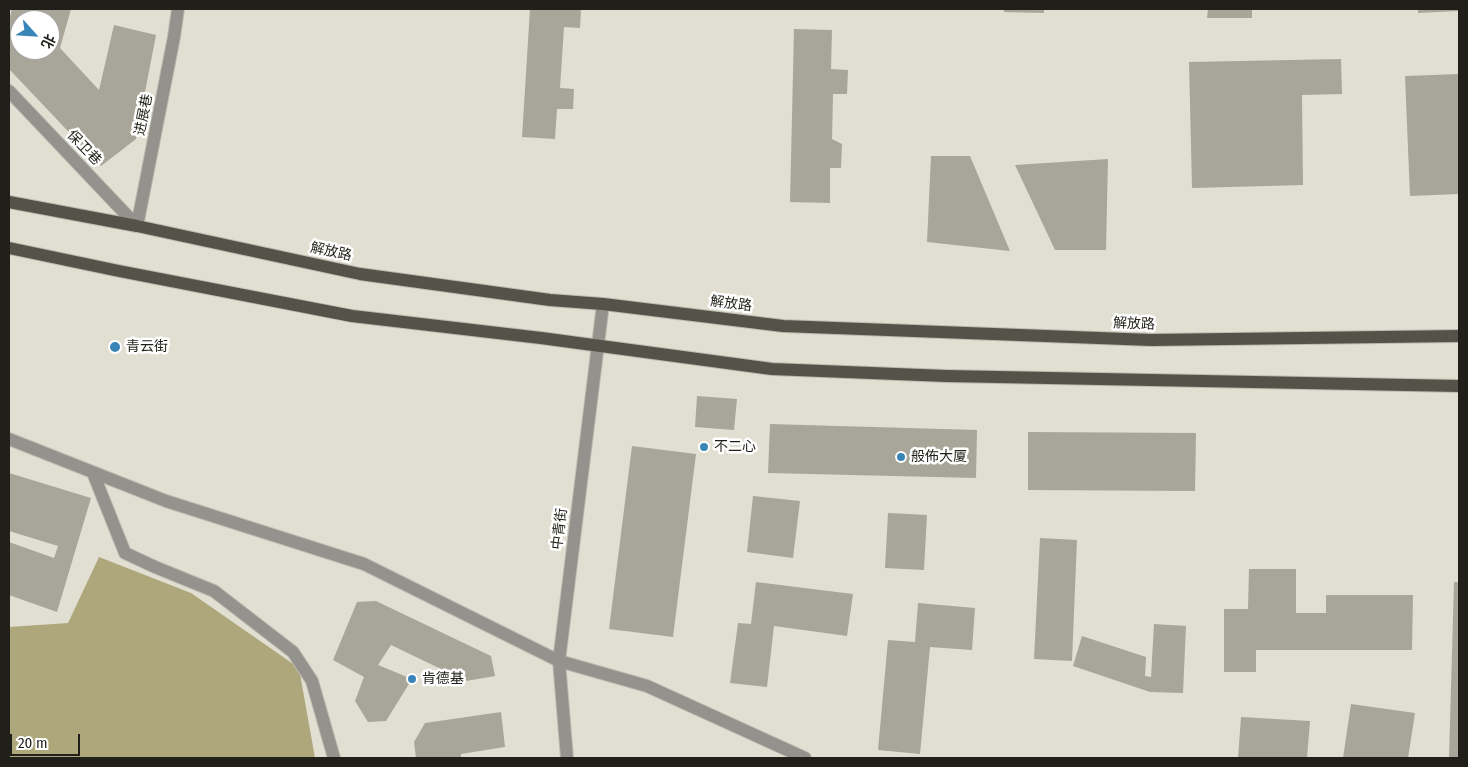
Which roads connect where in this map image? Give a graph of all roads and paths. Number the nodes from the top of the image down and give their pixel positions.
1 (178, 9) edge
2 (9, 91) edge
3 (9, 202) edge
4 (137, 226) junction
5 (9, 248) edge
6 (602, 304) junction
7 (1459, 336) edge
8 (597, 346) junction
9 (1459, 386) edge
10 (9, 439) edge
11 (93, 473) junction
12 (559, 661) junction
13 (334, 758) edge
14 (567, 758) edge
15 (805, 758) edge

1 - 4 street, 进展巷
2 - 4 street, 保卫巷
3 - 4 main road, 解放路
4 - 6 main road, 解放路
5 - 8 main road
6 - 7 main road, 解放路
6 - 8 street, 中青街
8 - 9 main road
8 - 12 street, 中青街
10 - 11 street
11 - 12 street
11 - 13 street
12 - 14 street, 中青街
12 - 15 street

